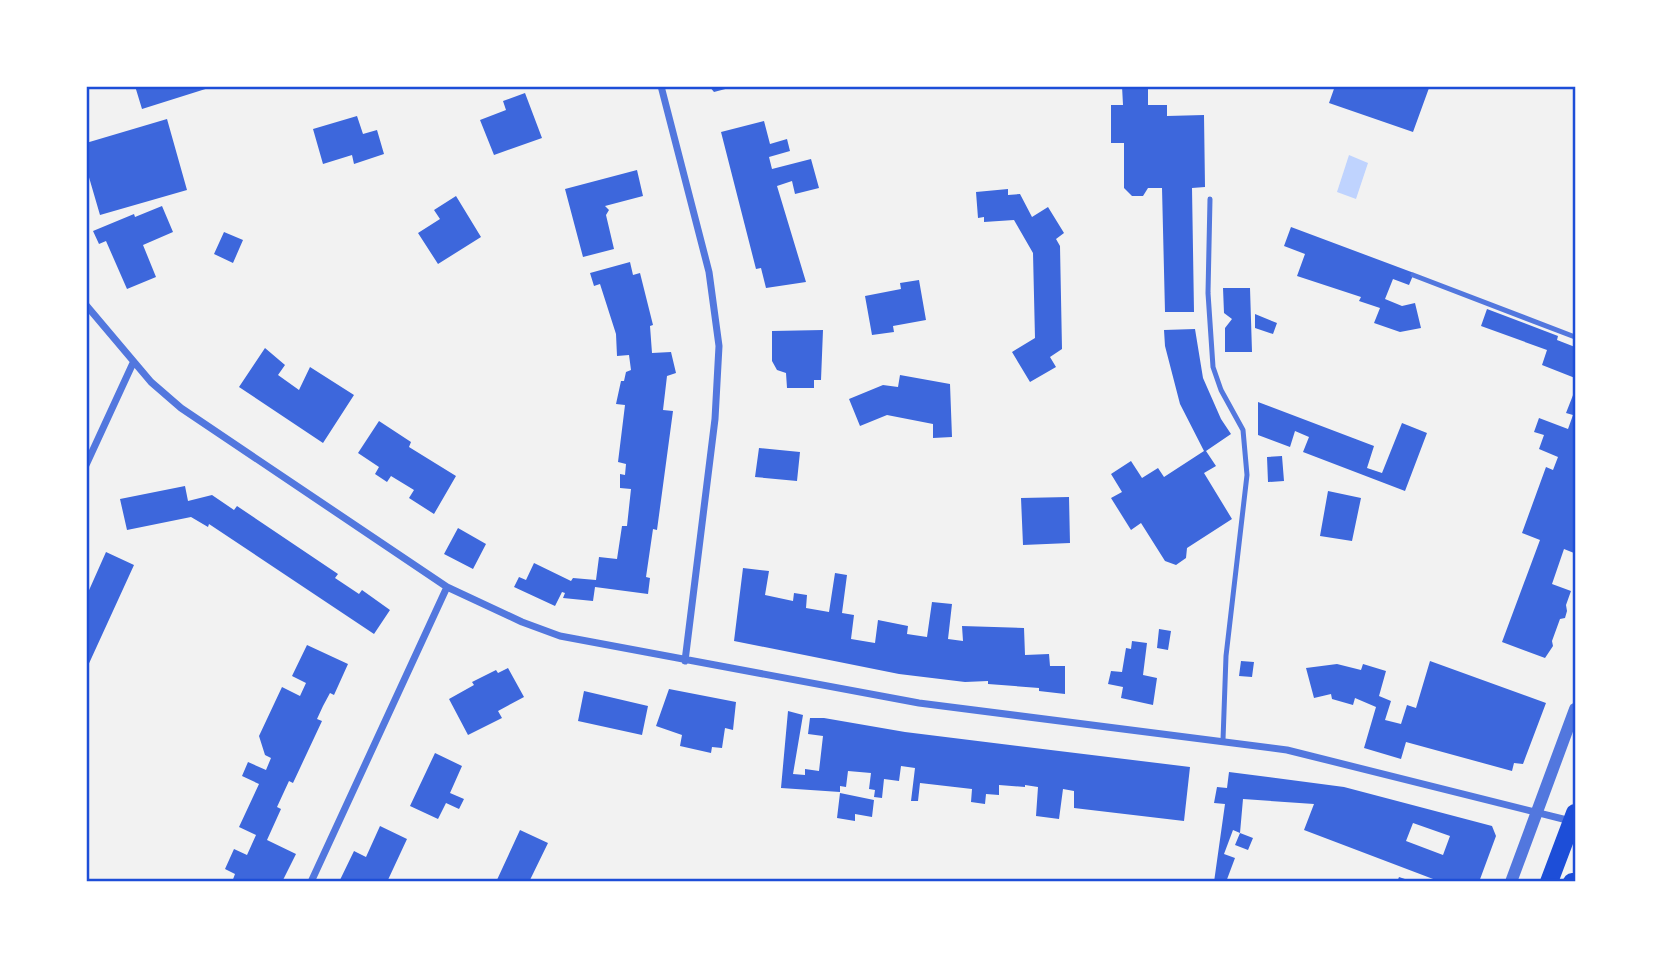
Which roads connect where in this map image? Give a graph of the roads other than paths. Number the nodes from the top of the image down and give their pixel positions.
1 (661, 86) edge
2 (1210, 199) dead end
3 (1413, 275) dead end
4 (86, 305) edge
5 (1575, 337) edge
6 (133, 363) junction
7 (86, 465) edge
8 (447, 587) junction
9 (685, 661) junction
10 (1575, 709) edge
11 (1223, 740) junction
12 (1536, 814) junction
13 (1574, 819) edge
14 (311, 882) edge
15 (1511, 882) edge
16 (1549, 882) edge

1 - 9 street
2 - 11 lane
3 - 5 lane
4 - 6 street
6 - 7 street
6 - 8 street
8 - 9 street
8 - 14 street
9 - 11 street
10 - 12 street
11 - 12 street
12 - 13 street
12 - 15 street
13 - 16 main road

